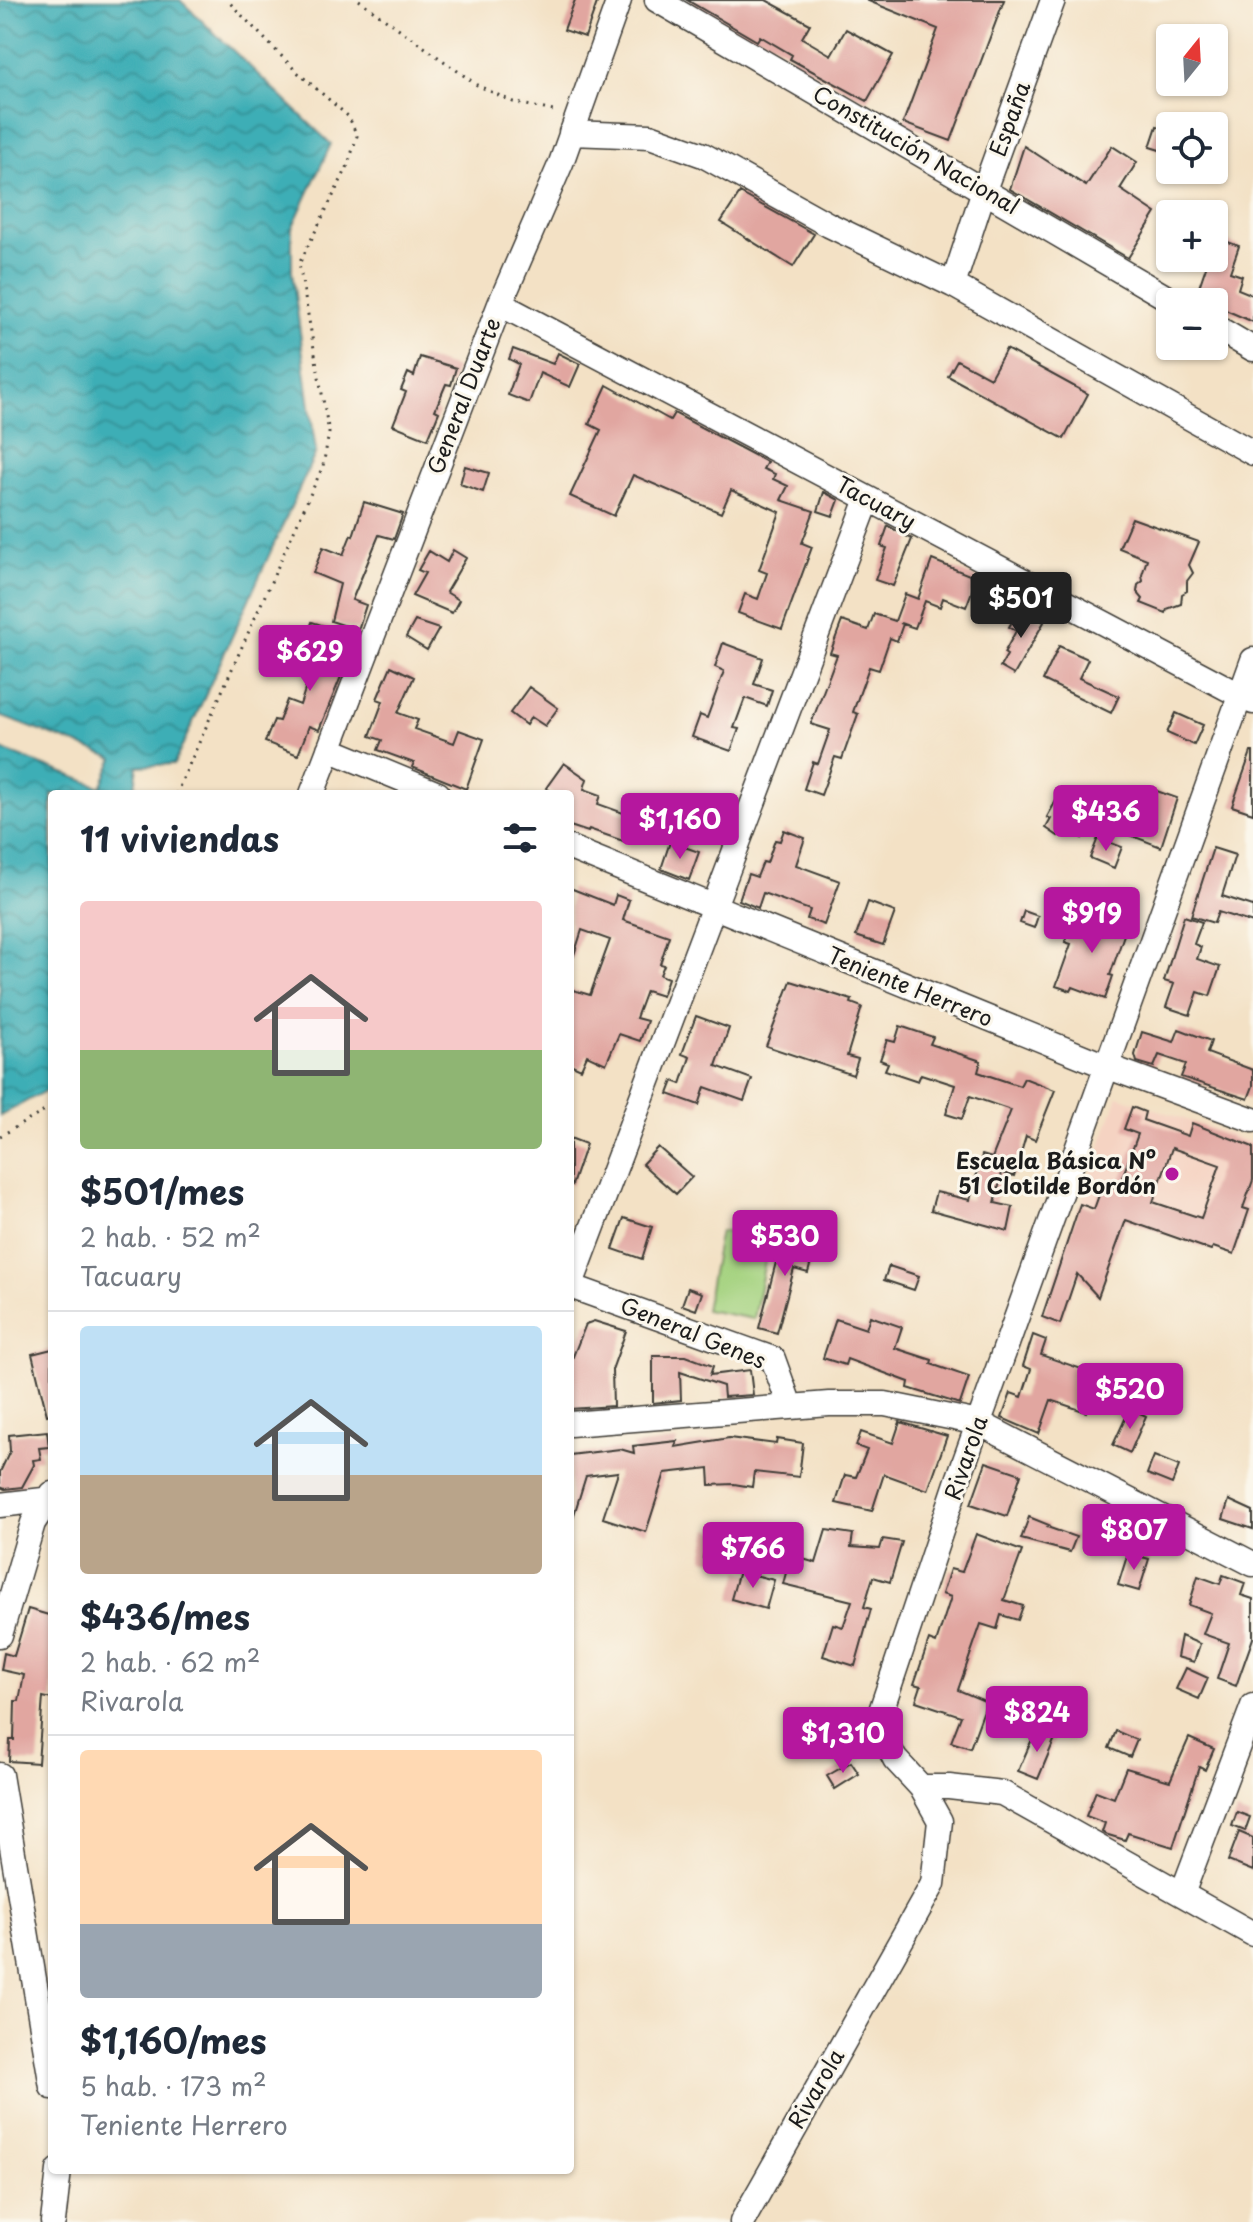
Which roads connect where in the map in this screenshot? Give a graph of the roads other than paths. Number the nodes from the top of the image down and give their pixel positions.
1 (619, 0) edge
2 (657, 0) edge
3 (1053, 0) edge
4 (574, 125) junction
5 (984, 190) junction
6 (953, 285) junction
7 (1156, 291) edge
8 (500, 304) junction
9 (1228, 334) edge
10 (1253, 349) edge
11 (1253, 453) edge
12 (868, 499) junction
13 (1253, 660) edge
14 (1247, 699) edge
15 (329, 749) junction
16 (314, 790) edge
17 (428, 790) edge
18 (574, 850) edge
19 (713, 907) junction
20 (1106, 1066) junction
21 (1253, 1120) edge
22 (574, 1275) edge
23 (574, 1287) edge
24 (790, 1406) junction
25 (979, 1423) junction
26 (574, 1424) edge
27 (48, 1498) edge
28 (48, 1502) edge
29 (0, 1505) edge
30 (1253, 1564) edge
31 (0, 1635) edge
32 (1253, 1706) edge
33 (0, 1775) edge
34 (921, 1787) junction
35 (1182, 1894) junction
36 (1253, 1934) edge
37 (48, 2063) edge
38 (59, 2174) edge
39 (53, 2222) edge
40 (742, 2222) edge

1 - 4 street, General Duarte
2 - 5 street, Constitución Nacional
3 - 5 street, España
4 - 6 street
4 - 8 street, General Duarte
5 - 6 street, España
5 - 7 street, Constitución Nacional
6 - 11 street
8 - 12 street, Tacuary
8 - 15 street, General Duarte
9 - 10 street
12 - 14 street, Tacuary
12 - 19 street
13 - 14 street, Rivarola
14 - 20 street, Rivarola
15 - 16 street, General Duarte
15 - 17 street
18 - 19 street, Teniente Herrero
19 - 20 street, Teniente Herrero
19 - 22 street
20 - 21 street, Teniente Herrero
20 - 25 street, Rivarola
23 - 24 street, General Genes
24 - 25 street
24 - 26 street
25 - 30 street
25 - 34 street, Rivarola
27 - 29 street
28 - 31 street
32 - 35 street
33 - 37 street
34 - 35 street
34 - 40 street, Rivarola
35 - 36 street
38 - 39 street

